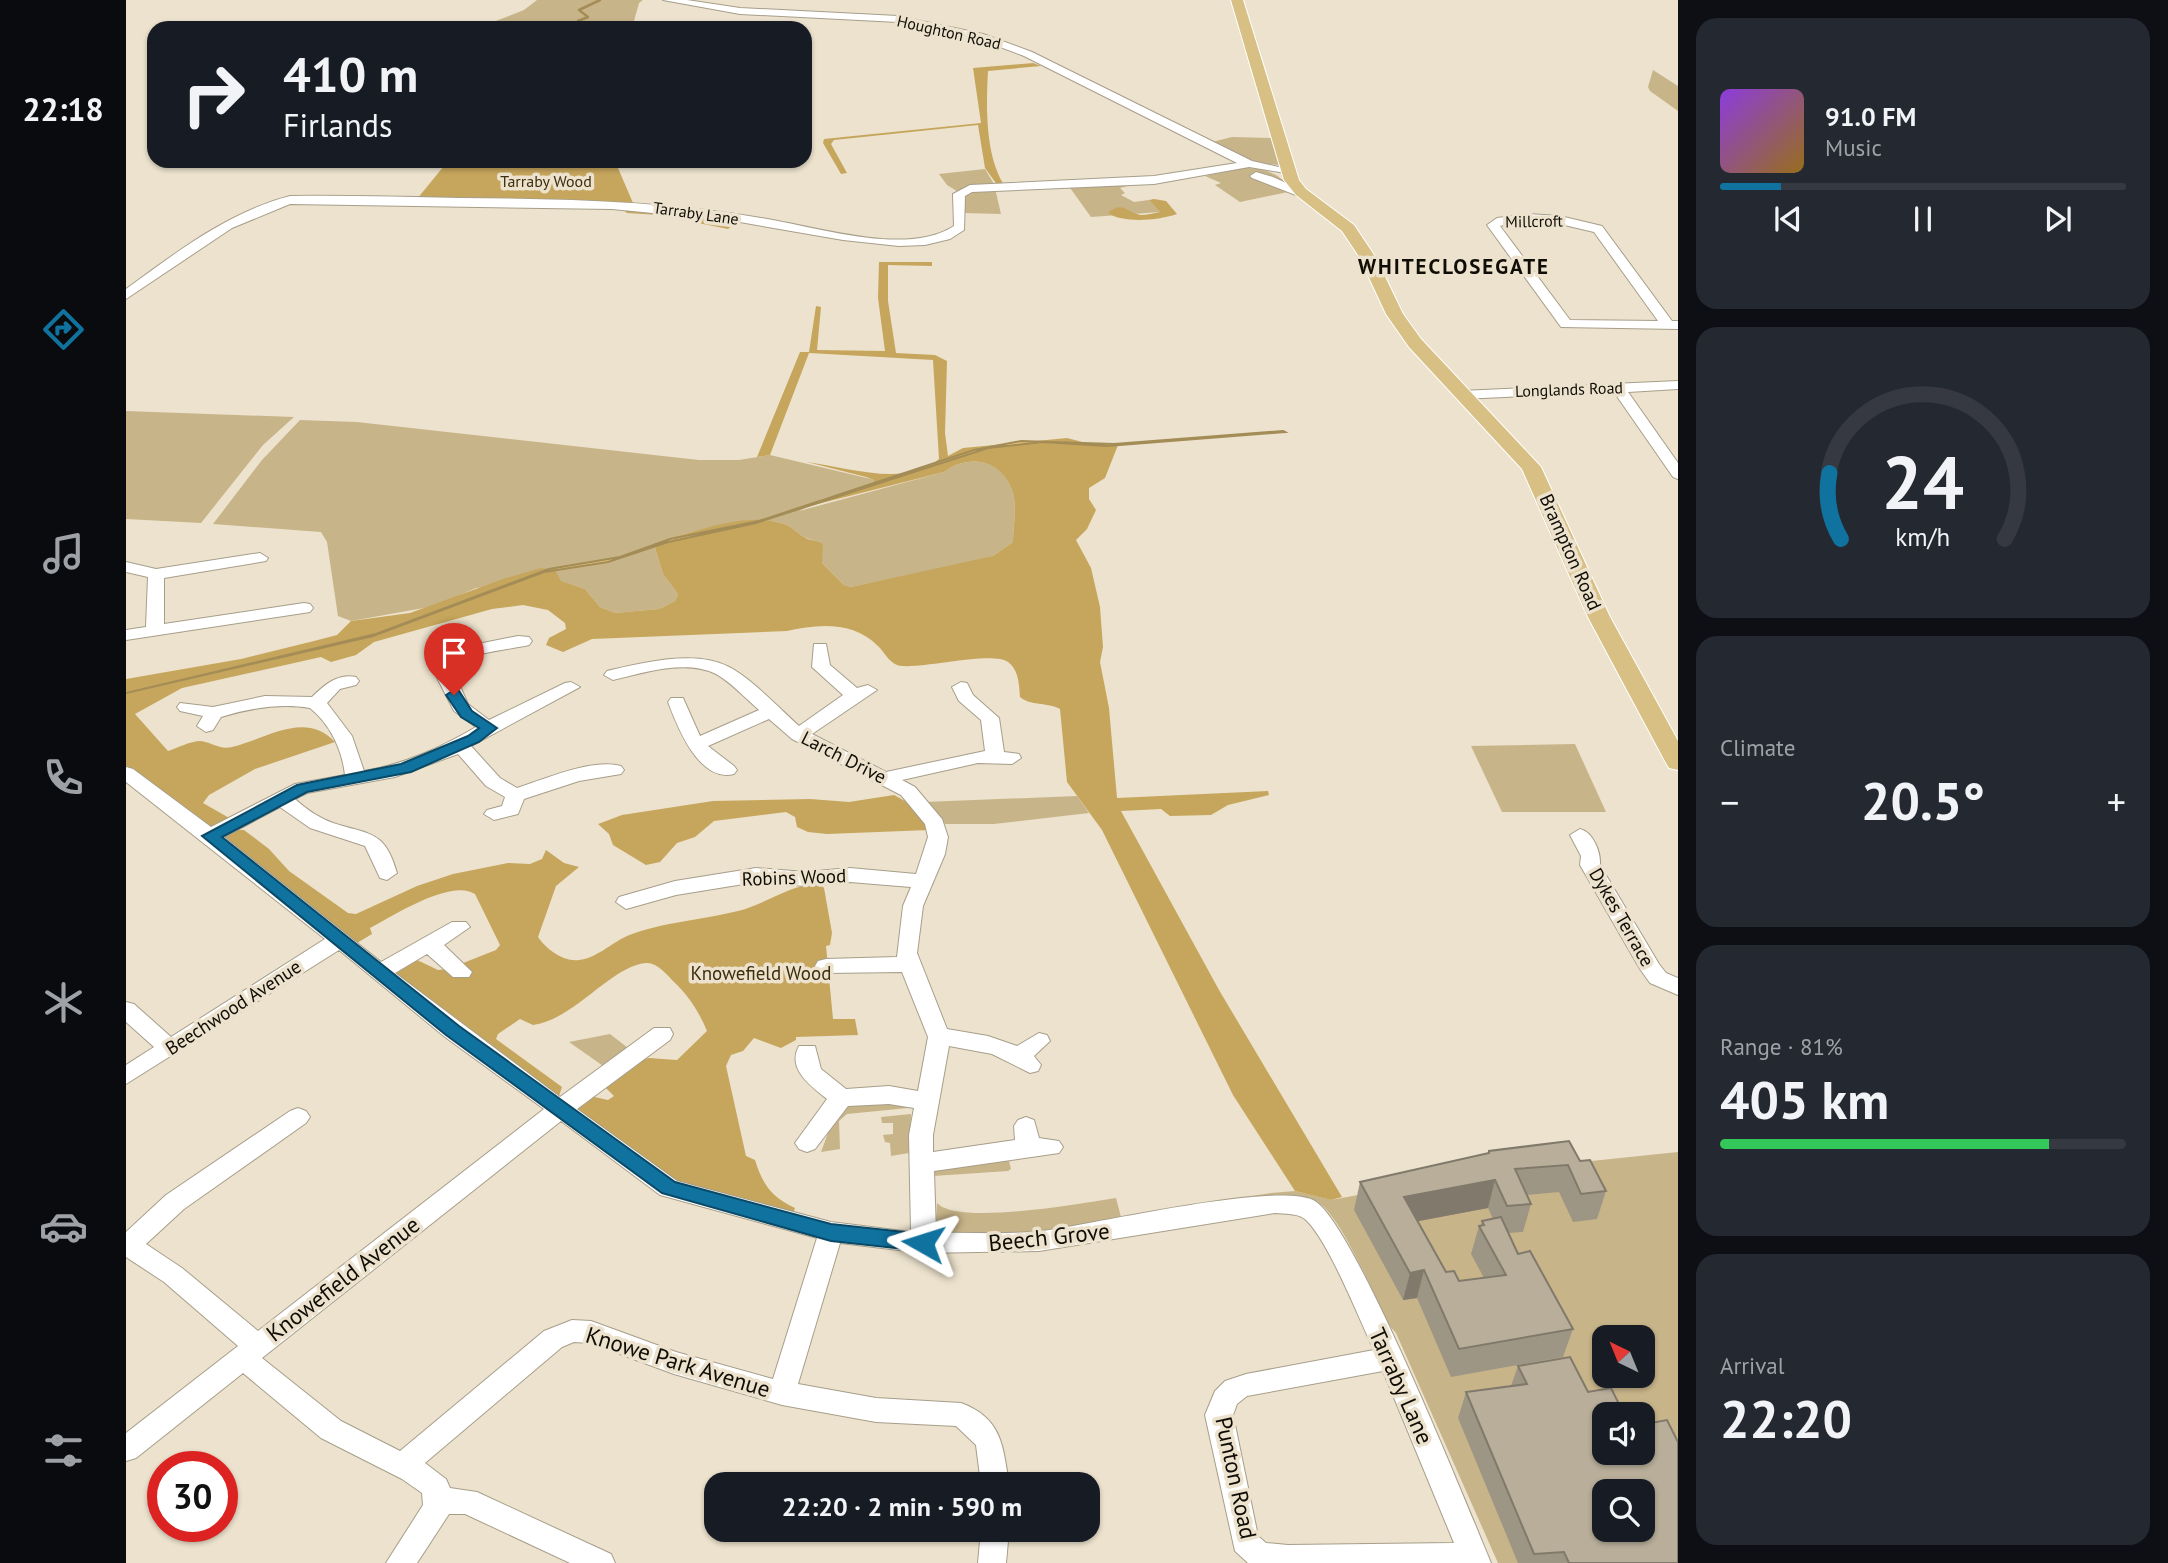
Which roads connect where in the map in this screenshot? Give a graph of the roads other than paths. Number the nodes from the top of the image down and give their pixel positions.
1 (668, 0) edge
2 (1237, 0) edge
3 (1285, 163) junction
4 (1249, 164) junction
5 (1229, 168) junction
6 (1306, 195) junction
7 (126, 295) edge
8 (1673, 325) edge
9 (1678, 385) edge
10 (1618, 387) junction
11 (1461, 395) junction
12 (1678, 474) edge
13 (260, 558) dead end
14 (126, 567) edge
15 (156, 574) junction
16 (304, 608) dead end
17 (155, 629) junction
18 (126, 635) edge
19 (523, 641) dead end
20 (820, 648) dead end
21 (613, 675) dead end
22 (350, 681) dead end
23 (962, 685) dead end
24 (571, 687) dead end
25 (677, 702) dead end
26 (316, 703) junction
27 (186, 707) dead end
28 (770, 712) junction
29 (489, 728) junction
30 (799, 735) junction
31 (698, 744) junction
32 (461, 746) junction
33 (1003, 757) joint
34 (1678, 763) edge
35 (614, 770) dead end
36 (727, 770) dead end
37 (126, 773) edge
38 (355, 778) junction
39 (887, 778) junction
40 (282, 798) junction
41 (1580, 835) dead end
42 (210, 836) junction
43 (387, 873) dead end
44 (923, 881) junction
45 (626, 902) dead end
46 (459, 927) dead end
47 (341, 939) junction
48 (428, 943) junction
49 (908, 964) junction
50 (826, 966) dead end
51 (381, 971) junction
52 (461, 972) dead end
53 (1678, 987) edge
54 (126, 1010) edge
55 (662, 1034) dead end
56 (939, 1037) junction
57 (169, 1048) junction
58 (807, 1052) dead end
59 (1030, 1053) dead end
60 (126, 1076) edge
61 (841, 1098) junction
62 (927, 1101) junction
63 (559, 1110) junction
64 (298, 1117) dead end
65 (807, 1143) dead end
66 (1051, 1147) dead end
67 (922, 1163) junction
68 (1315, 1213) joint
69 (831, 1232) junction
70 (923, 1243) junction
71 (127, 1245) edge
72 (250, 1352) junction
73 (1391, 1358) junction
74 (782, 1393) junction
75 (126, 1449) edge
76 (401, 1467) junction
77 (993, 1472) edge
78 (439, 1501) junction
79 (994, 1542) edge
80 (1476, 1560) edge
81 (400, 1563) edge
82 (601, 1563) edge
83 (992, 1563) edge

1 - 4 street, Houghton Road
2 - 3 main road
3 - 4 street, Houghton Road
3 - 6 main road
4 - 5 street, Tarraby Lane
5 - 6 street
5 - 7 street, Tarraby Lane
6 - 11 main road, Brampton Road
8 - 8 street, Millcroft
9 - 10 street, Longlands Road
10 - 11 street, Longlands Road
10 - 12 street
11 - 34 main road, Brampton Road
13 - 15 street
14 - 15 street
15 - 17 street
16 - 17 street
17 - 18 street
19 - 29 street
20 - 30 street
21 - 28 street, Larch Drive
22 - 26 street
23 - 33 street
24 - 29 street
25 - 31 street
26 - 27 street
26 - 38 street
28 - 30 street, Larch Drive
28 - 31 street
29 - 32 street
30 - 39 street, Larch Drive
31 - 36 street
32 - 35 street
32 - 38 street
33 - 39 street
37 - 42 street, Beech Grove
38 - 40 street
39 - 44 street, Larch Drive
40 - 42 street
40 - 43 street
41 - 53 street, Dykes Terrace
42 - 47 street, Beech Grove
44 - 45 street, Robins Wood
44 - 49 street, Larch Drive
46 - 48 street
47 - 51 street, Beech Grove
47 - 57 street, Beechwood Avenue
48 - 51 street
48 - 52 street
49 - 50 street
49 - 56 street, Larch Drive
51 - 63 street, Beech Grove
54 - 57 street
55 - 63 street, Knowefield Avenue
56 - 59 street
56 - 62 street
57 - 60 street, Beechwood Avenue
58 - 61 street
61 - 62 street
61 - 65 street
62 - 67 street
63 - 69 street, Beech Grove
63 - 72 street, Knowefield Avenue
64 - 71 street
66 - 67 street
67 - 70 street
68 - 70 street, Beech Grove
68 - 73 street, Tarraby Lane
69 - 70 street, Beech Grove
69 - 74 street
71 - 72 street
72 - 75 street, Knowefield Avenue
72 - 76 street
73 - 80 street, Tarraby Lane
73 - 80 street, Punton Road
74 - 76 street, Knowe Park Avenue
74 - 77 street, Knowe Park Avenue
76 - 78 street
78 - 81 street
78 - 82 street
79 - 83 street

